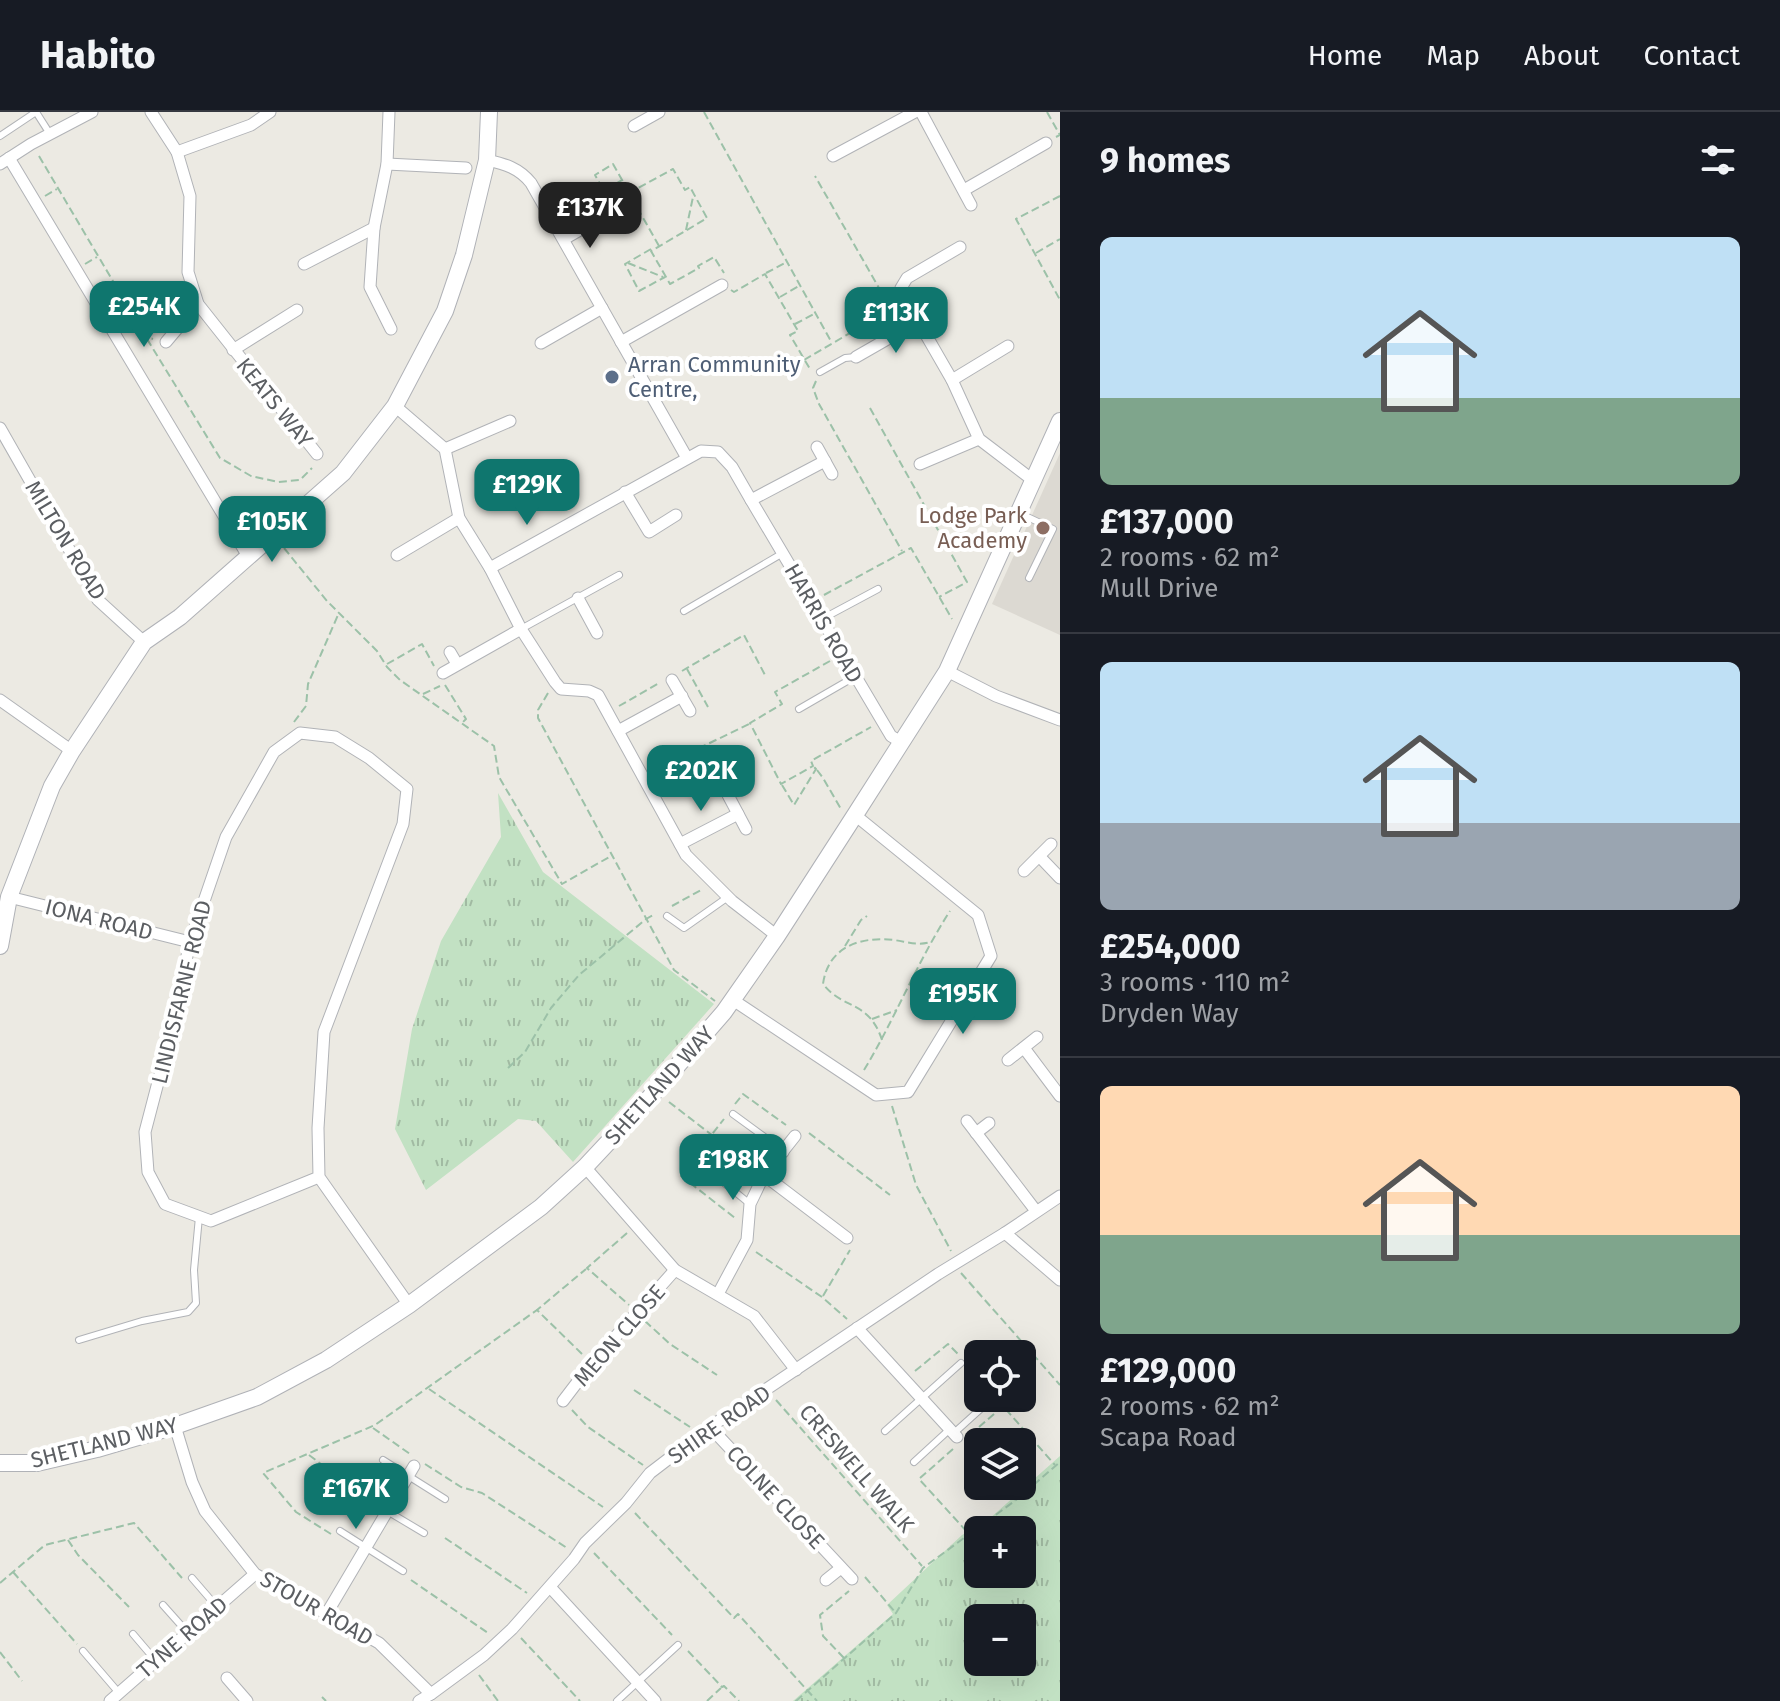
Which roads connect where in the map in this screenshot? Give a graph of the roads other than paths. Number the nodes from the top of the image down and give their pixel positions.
1 (92, 112) edge
2 (151, 112) edge
3 (270, 112) edge
4 (389, 112) edge
5 (489, 112) edge
6 (659, 112) edge
7 (915, 112) edge
8 (921, 112) edge
9 (634, 126) dead end
10 (50, 134) junction
11 (0, 136) edge
12 (1046, 143) dead end
13 (177, 152) junction
14 (833, 156) dead end
15 (487, 160) junction
16 (5, 161) edge
17 (387, 164) junction
18 (466, 168) dead end
19 (964, 190) junction
20 (971, 205) dead end
21 (620, 207) dead end
22 (374, 228) junction
23 (564, 239) junction
24 (960, 247) dead end
25 (304, 264) dead end
26 (722, 285) road end
27 (198, 304) junction
28 (602, 308) junction
29 (297, 310) dead end
30 (917, 322) junction
31 (391, 329) dead end
32 (166, 342) road end
33 (621, 342) junction
34 (541, 343) dead end
35 (1008, 346) dead end
36 (233, 350) junction
37 (856, 357) joint
38 (820, 372) road end
39 (952, 380) junction
40 (395, 406) junction
41 (510, 421) dead end
42 (1060, 421) edge
43 (0, 428) edge
44 (979, 439) junction
45 (817, 447) dead end
46 (445, 449) junction
47 (317, 454) road end
48 (687, 458) junction
49 (825, 461) junction
50 (920, 464) dead end
51 (832, 474) dead end
52 (1034, 481) junction
53 (625, 492) junction
54 (751, 500) junction
55 (1019, 513) junction
56 (676, 515) dead end
57 (459, 518) junction
58 (1057, 527) edge
59 (783, 553) junction
60 (397, 555) dead end
61 (249, 558) junction
62 (490, 568) junction
63 (619, 575) dead end
64 (1029, 578) dead end
65 (878, 589) dead end
66 (578, 598) junction
67 (684, 611) dead end
68 (822, 619) junction
69 (521, 629) junction
70 (597, 633) dead end
71 (144, 642) junction
72 (450, 652) dead end
73 (457, 664) junction
74 (439, 670) road end
75 (947, 671) junction
76 (675, 676) road end
77 (856, 676) junction
78 (682, 696) junction
79 (0, 700) edge
80 (799, 709) dead end
81 (690, 711) dead end
82 (1060, 720) edge
83 (618, 731) junction
84 (901, 742) junction
85 (72, 751) junction
86 (728, 795) dead end
87 (738, 814) junction
88 (853, 818) junction
89 (746, 829) dead end
90 (680, 844) junction
91 (1051, 844) dead end
92 (1039, 856) junction
93 (1024, 871) dead end
94 (1060, 878) edge
95 (9, 897) junction
96 (728, 897) junction
97 (663, 914) road end
98 (777, 936) junction
99 (190, 942) junction
100 (0, 946) edge
101 (729, 1005) junction
102 (1037, 1037) dead end
103 (1024, 1048) junction
104 (1008, 1060) dead end
105 (1060, 1096) edge
106 (733, 1114) dead end
107 (967, 1121) dead end
108 (989, 1123) dead end
109 (976, 1133) junction
110 (795, 1136) road end
111 (770, 1141) joint
112 (783, 1152) junction
113 (696, 1160) dead end
114 (585, 1167) junction
115 (764, 1175) junction
116 (319, 1177) junction
117 (1060, 1196) edge
118 (750, 1204) junction
119 (1036, 1211) junction
120 (199, 1217) junction
121 (1005, 1233) junction
122 (847, 1238) road end
123 (675, 1270) junction
124 (1060, 1280) edge
125 (718, 1294) junction
126 (409, 1305) junction
127 (857, 1328) junction
128 (79, 1340) dead end
129 (961, 1363) dead end
130 (796, 1370) junction
131 (921, 1397) junction
132 (563, 1401) road end
133 (978, 1412) edge
134 (175, 1426) junction
135 (710, 1427) junction
136 (885, 1431) dead end
137 (956, 1435) junction
138 (383, 1460) dead end
139 (914, 1462) dead end
140 (0, 1463) edge
141 (411, 1471) junction
142 (362, 1496) dead end
143 (445, 1499) dead end
144 (387, 1512) junction
145 (337, 1533) road end
146 (424, 1533) dead end
147 (366, 1548) junction
148 (841, 1568) junction
149 (403, 1571) dead end
150 (255, 1574) junction
151 (192, 1578) road end
152 (826, 1580) dead end
153 (853, 1583) road end
154 (550, 1587) junction
155 (163, 1605) dead end
156 (217, 1607) junction
157 (327, 1613) junction
158 (188, 1633) junction
159 (133, 1634) dead end
160 (678, 1645) dead end
161 (83, 1651) road end
162 (156, 1661) junction
163 (227, 1678) dead end
164 (638, 1683) junction
165 (431, 1694) junction
166 (114, 1697) edge
167 (247, 1701) edge
168 (419, 1701) edge
169 (617, 1701) edge
170 (655, 1701) edge

1 - 10 street
2 - 13 street, KEATS WAY
3 - 13 street
4 - 17 street
5 - 15 street
6 - 9 street
7 - 14 street
8 - 19 street
10 - 11 lane
10 - 16 street
12 - 19 street
13 - 27 street, KEATS WAY
15 - 23 street
15 - 40 street
16 - 61 street
17 - 18 street
17 - 22 street
19 - 20 street
21 - 23 street
22 - 25 street
22 - 31 street
23 - 28 street
24 - 30 street
26 - 33 street
27 - 32 street
27 - 36 street, KEATS WAY
28 - 33 street
28 - 34 street
29 - 36 street, KEATS WAY
30 - 37 street
30 - 39 street
33 - 48 street
35 - 39 street
36 - 47 street, KEATS WAY
37 - 38 lane
39 - 44 street
40 - 46 street
40 - 61 street
41 - 46 street
42 - 52 street, SHETLAND WAY
43 - 71 street, MILTON ROAD
44 - 50 street
44 - 52 street
45 - 49 street
46 - 57 street
48 - 53 street, HARRIS ROAD
48 - 54 street, HARRIS ROAD
49 - 51 street
49 - 54 street
52 - 55 street, SHETLAND WAY
53 - 56 street
53 - 62 street, HARRIS ROAD
54 - 59 street, HARRIS ROAD
55 - 58 lane
55 - 75 street, SHETLAND WAY
57 - 60 street
57 - 62 street
58 - 64 lane
59 - 67 lane
59 - 68 street, HARRIS ROAD
61 - 71 street
62 - 69 street
63 - 66 lane
65 - 68 lane
66 - 69 lane
66 - 70 street
68 - 77 street, HARRIS ROAD
69 - 73 street
69 - 83 street
71 - 85 street
72 - 73 street
73 - 74 street
75 - 82 street
75 - 84 street, SHETLAND WAY
76 - 78 street
77 - 80 lane
77 - 84 street, HARRIS ROAD
78 - 81 street
78 - 83 street
79 - 85 street
83 - 90 street
84 - 88 street, SHETLAND WAY
85 - 95 street
86 - 87 street
87 - 89 street
87 - 90 street
88 - 98 street, SHETLAND WAY
88 - 101 street
90 - 96 street
91 - 92 street
92 - 93 street
92 - 94 street
95 - 99 street, IONA ROAD
95 - 100 street
96 - 97 lane
96 - 98 street
98 - 101 street, SHETLAND WAY
99 - 116 street, LINDISFARNE ROAD
99 - 120 street, LINDISFARNE ROAD
101 - 114 street, SHETLAND WAY
102 - 103 street
103 - 104 street
103 - 105 street
106 - 111 lane
107 - 109 street
108 - 109 street
109 - 119 street
110 - 112 street
111 - 112 street
112 - 115 street
113 - 118 lane
114 - 123 street
114 - 126 street, SHETLAND WAY
115 - 118 street
115 - 122 street
116 - 120 street
116 - 126 street
117 - 119 street, SHIRE ROAD
118 - 125 street
119 - 121 street, SHIRE ROAD
120 - 128 lane
121 - 124 street
121 - 127 street, SHIRE ROAD
123 - 125 street
123 - 132 street, MEON CLOSE
125 - 130 street
126 - 134 street, SHETLAND WAY
127 - 130 street, SHIRE ROAD
127 - 131 street
129 - 131 lane
130 - 135 street, SHIRE ROAD
131 - 136 lane
131 - 137 street
133 - 137 lane
134 - 140 street, SHETLAND WAY
134 - 150 street, STOUR ROAD
135 - 148 street, COLNE CLOSE
135 - 154 street, SHIRE ROAD
137 - 139 lane
138 - 141 lane
141 - 143 lane
141 - 144 street
142 - 144 lane
144 - 146 lane
144 - 147 street
145 - 147 lane
147 - 149 lane
147 - 157 street
148 - 152 street, COLNE CLOSE
148 - 153 street, COLNE CLOSE
150 - 156 street, TYNE ROAD
150 - 157 street, STOUR ROAD
151 - 156 lane
154 - 164 street
154 - 165 street, SHIRE ROAD
155 - 158 lane
156 - 158 street, TYNE ROAD
157 - 165 street, STOUR ROAD
158 - 162 street, TYNE ROAD
159 - 162 lane
160 - 164 lane
161 - 166 lane
162 - 166 street, TYNE ROAD
163 - 167 street
164 - 169 lane
164 - 170 street
165 - 168 street, SHIRE ROAD

